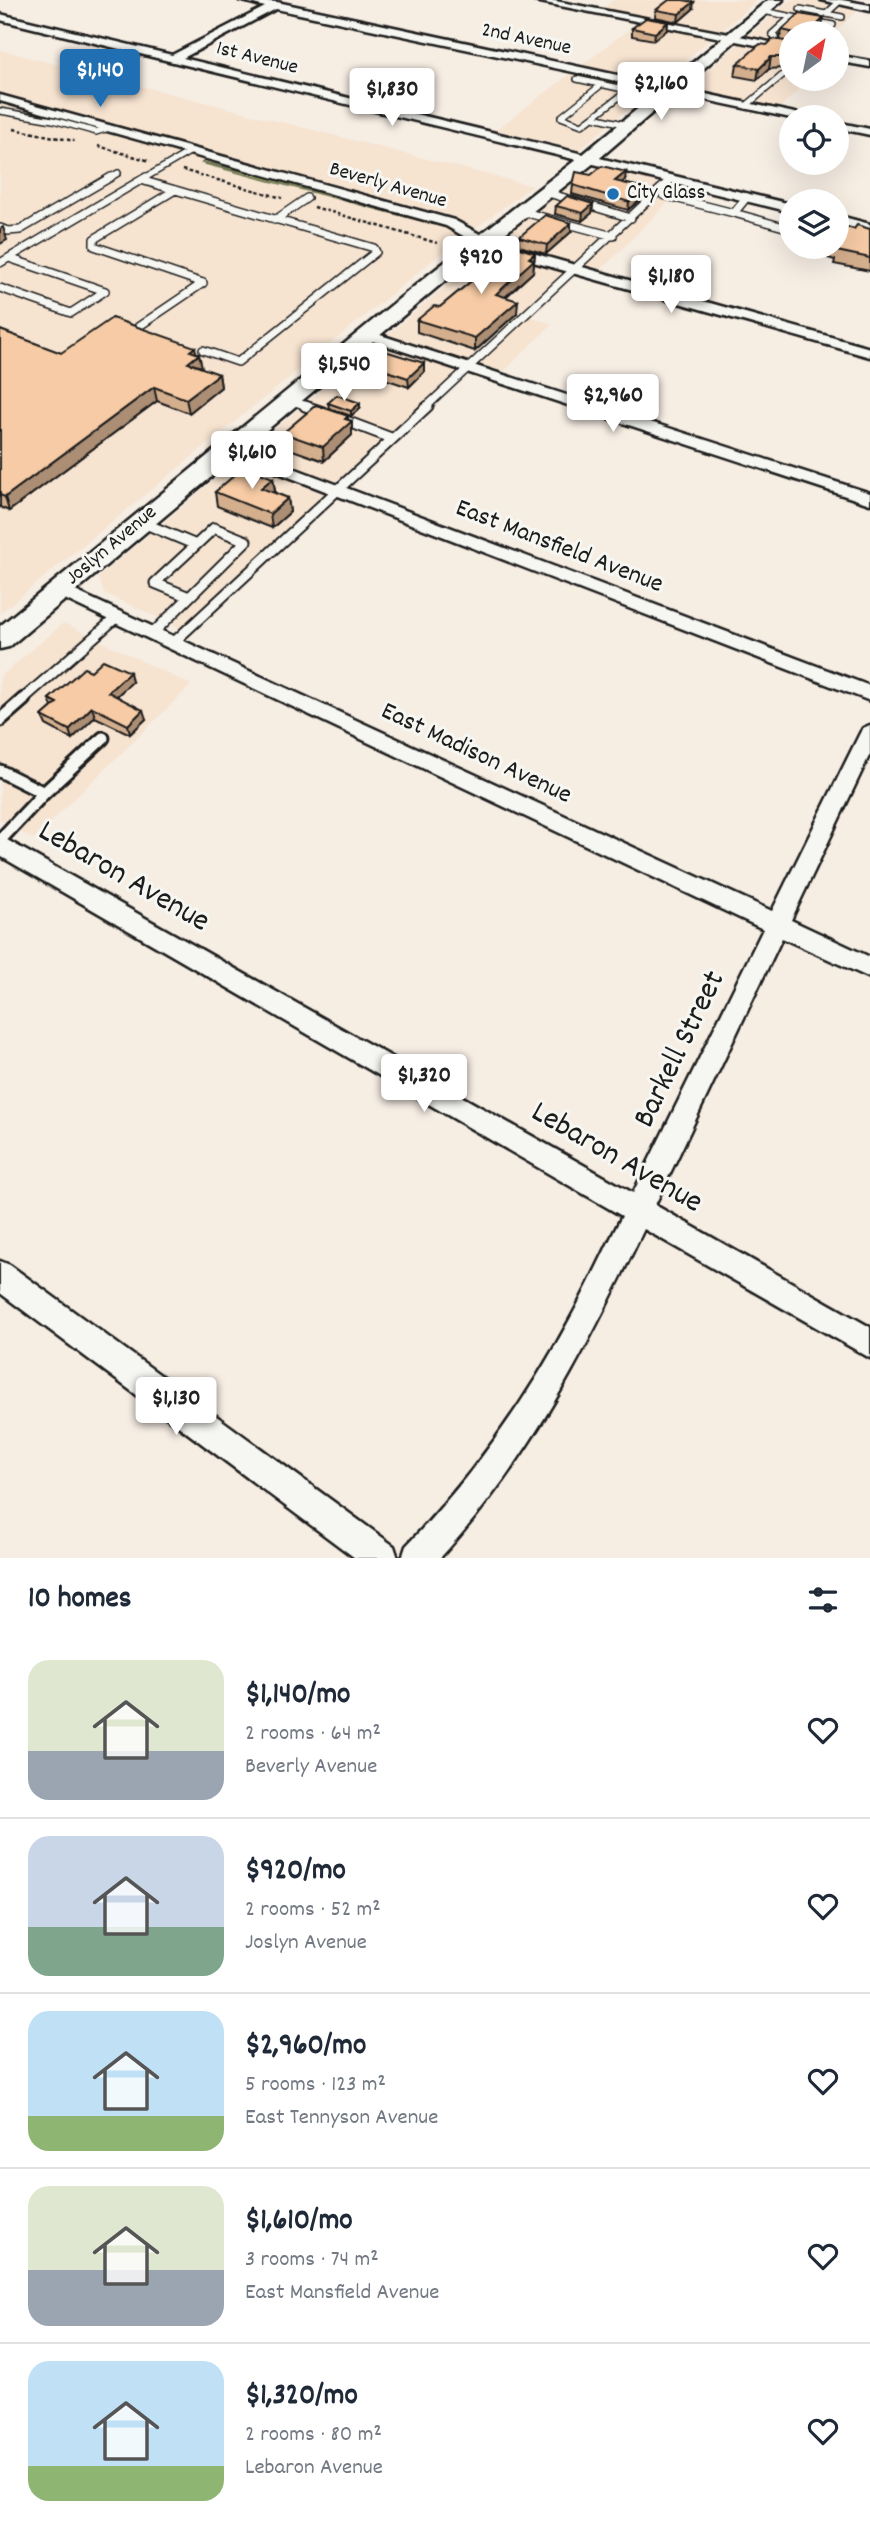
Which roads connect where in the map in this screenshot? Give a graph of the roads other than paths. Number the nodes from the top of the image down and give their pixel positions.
1 (244, 0) edge
2 (287, 0) edge
3 (535, 0) edge
4 (776, 0) edge
5 (826, 0) edge
6 (839, 2) junction
7 (275, 6) junction
8 (870, 8) edge
9 (800, 9) dead end
10 (763, 11) junction
11 (825, 14) junction
12 (0, 17) edge
13 (791, 17) junction
14 (842, 17) dead end
15 (812, 21) edge
16 (732, 38) junction
17 (771, 45) junction
18 (779, 47) edge
19 (173, 59) junction
20 (849, 60) edge
21 (870, 64) edge
22 (617, 78) junction
23 (779, 78) edge
24 (576, 79) dead end
25 (604, 85) junction
26 (670, 90) junction
27 (0, 98) edge
28 (746, 106) junction
29 (0, 111) edge
30 (600, 112) junction
31 (779, 113) edge
32 (594, 117) junction
33 (631, 123) junction
34 (109, 128) junction
35 (849, 128) edge
36 (870, 132) edge
37 (190, 158) junction
38 (588, 159) junction
39 (171, 163) junction
40 (118, 173) dead end
41 (671, 179) junction
42 (141, 180) junction
43 (175, 190) junction
44 (545, 192) junction
45 (663, 195) dead end
46 (747, 197) junction
47 (305, 199) road end
48 (779, 205) edge
49 (520, 211) junction
50 (734, 213) junction
51 (631, 218) junction
52 (275, 220) junction
53 (849, 222) edge
54 (779, 226) edge
55 (0, 228) edge
56 (870, 228) edge
57 (612, 236) junction
58 (441, 239) road end
59 (482, 241) junction
60 (9, 258) junction
61 (0, 263) edge
62 (576, 270) junction
63 (0, 288) edge
64 (138, 327) edge
65 (368, 335) junction
66 (203, 350) dead end
67 (870, 353) edge
68 (467, 367) junction
69 (289, 400) junction
70 (391, 438) junction
71 (230, 449) junction
72 (335, 489) junction
73 (870, 499) edge
74 (141, 522) junction
75 (196, 545) junction
76 (60, 590) junction
77 (189, 597) junction
78 (118, 616) junction
79 (153, 633) junction
80 (0, 640) edge
81 (174, 642) junction
82 (870, 694) edge
83 (0, 720) edge
84 (870, 733) edge
85 (103, 738) dead end
86 (0, 771) edge
87 (44, 793) junction
88 (0, 840) edge
89 (0, 845) edge
90 (778, 925) junction
91 (870, 968) edge
92 (640, 1211) junction
93 (0, 1275) edge
94 (870, 1343) edge
95 (382, 1558) edge
96 (418, 1558) edge

1 - 7 street, 2nd Avenue
2 - 7 street
3 - 16 street
4 - 10 main road, Joslyn Avenue
5 - 6 street
6 - 8 street
6 - 11 lane
7 - 19 street
7 - 22 street, 2nd Avenue
9 - 11 lane
10 - 13 lane
10 - 16 main road, Joslyn Avenue
11 - 14 lane
12 - 19 street, 1st Avenue
13 - 15 lane
13 - 17 lane
16 - 17 street
16 - 26 main road, Joslyn Avenue
17 - 18 street
19 - 38 street, 1st Avenue
20 - 21 street
22 - 25 lane
22 - 26 street, 2nd Avenue
23 - 28 lane
24 - 25 lane
25 - 30 lane
25 - 32 lane
26 - 28 street, 2nd Avenue
26 - 33 main road, Joslyn Avenue
27 - 34 street, Beverly Avenue
28 - 31 street, 2nd Avenue
29 - 34 lane
29 - 39 street, Beverly Avenue
30 - 32 lane
30 - 33 lane
32 - 33 lane
33 - 38 main road, Joslyn Avenue
34 - 37 street, Beverly Avenue
35 - 36 street
37 - 39 street, Beverly Avenue
37 - 59 street, Beverly Avenue
38 - 41 street, 1st Avenue
38 - 44 main road, Joslyn Avenue
39 - 42 lane
40 - 55 lane
41 - 46 street, 1st Avenue
41 - 51 lane
42 - 43 lane
42 - 60 lane
43 - 52 lane
43 - 64 lane
44 - 49 main road, Joslyn Avenue
44 - 51 lane
45 - 50 lane
46 - 48 street, 1st Avenue
46 - 50 lane
47 - 52 lane
49 - 57 lane
49 - 59 main road, Joslyn Avenue
50 - 54 lane
51 - 57 lane
52 - 66 lane
53 - 56 street
57 - 62 lane
58 - 59 street, Beverly Avenue
59 - 62 street
59 - 65 main road, Joslyn Avenue
60 - 61 lane
60 - 63 lane
62 - 67 street
62 - 68 lane
65 - 68 street
65 - 69 main road, Joslyn Avenue
68 - 70 lane
68 - 73 street
69 - 70 lane
69 - 71 main road, Joslyn Avenue
70 - 72 lane
71 - 72 street, East Mansfield Avenue
71 - 74 main road, Joslyn Avenue
72 - 81 lane
72 - 82 street, East Mansfield Avenue
74 - 75 lane
74 - 76 main road, Joslyn Avenue
75 - 77 lane
75 - 77 lane
76 - 78 street, East Madison Avenue
76 - 80 main road, Joslyn Avenue
77 - 79 lane
78 - 79 street, East Madison Avenue
78 - 83 lane
79 - 81 street, East Madison Avenue
81 - 90 street, East Madison Avenue
84 - 90 street, Barkell Street
85 - 87 lane
86 - 87 lane
87 - 88 lane
89 - 92 street, Lebaron Avenue
90 - 91 street, East Madison Avenue
90 - 92 street, Barkell Street
92 - 94 street, Lebaron Avenue
92 - 96 street, Barkell Street
93 - 95 street

